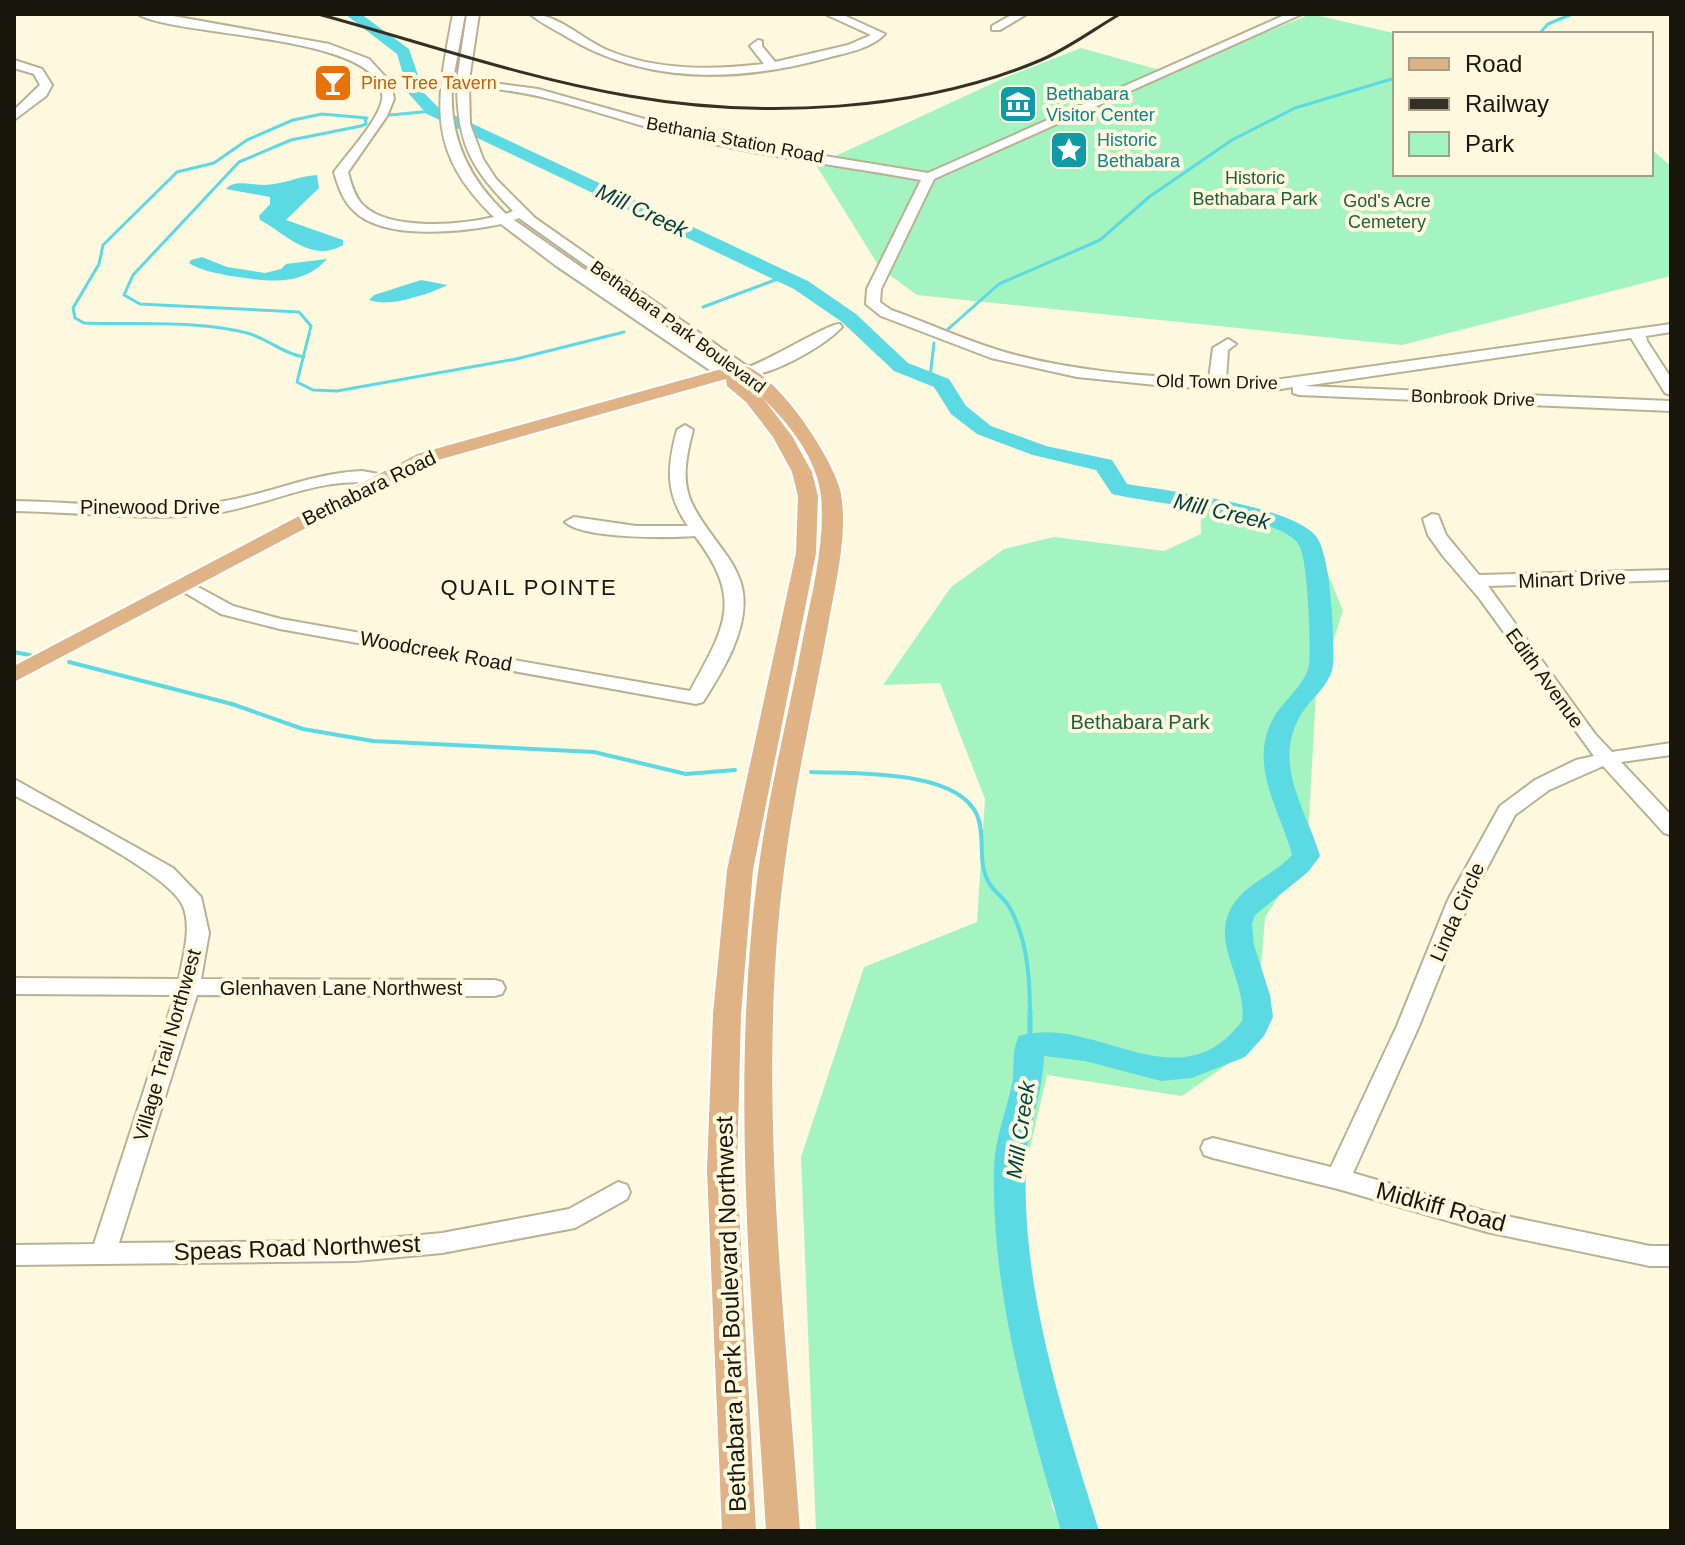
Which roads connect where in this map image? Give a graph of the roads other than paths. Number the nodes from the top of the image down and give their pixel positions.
1 (144, 14) edge
2 (459, 14) edge
3 (473, 14) edge
4 (536, 14) edge
5 (831, 14) edge
6 (1021, 14) edge
7 (1296, 14) edge
8 (996, 28) dead end
9 (758, 43) dead end
10 (14, 64) edge
11 (773, 67) junction
12 (448, 83) junction
13 (463, 83) junction
14 (14, 116) edge
15 (929, 177) junction
16 (509, 216) junction
17 (835, 327) dead end
18 (1671, 328) edge
19 (1639, 333) junction
20 (1228, 344) dead end
21 (735, 373) junction
22 (1218, 384) junction
23 (1275, 385) junction
24 (1671, 390) edge
25 (1671, 406) edge
26 (685, 430) dead end
27 (378, 479) junction
28 (14, 506) edge
29 (1432, 519) dead end
30 (574, 522) dead end
31 (699, 531) junction
32 (1671, 575) edge
33 (1473, 581) junction
34 (181, 585) junction
35 (14, 675) edge
36 (1671, 749) edge
37 (1606, 758) junction
38 (776, 765) junction
39 (14, 786) edge
40 (1671, 828) edge
41 (14, 986) edge
42 (188, 988) junction
43 (494, 988) dead end
44 (1213, 1148) dead end
45 (1338, 1179) junction
46 (618, 1192) dead end
47 (103, 1254) junction
48 (14, 1255) edge
49 (1671, 1256) edge
50 (739, 1531) edge
51 (783, 1531) edge

1 - 16 street
2 - 12 street, Bethabara Park Boulevard
3 - 13 street, Bethabara Park Boulevard
4 - 11 street
5 - 11 street
6 - 8 street
7 - 15 street
9 - 11 street
10 - 14 street
12 - 13 street, Bethania Station Road
12 - 16 street, Bethabara Park Boulevard
13 - 15 street, Bethania Station Road
13 - 16 street, Bethabara Park Boulevard
15 - 22 street, Old Town Drive
16 - 21 street, Bethabara Park Boulevard
17 - 21 street, Bethabara Road
18 - 19 street, Old Town Drive
19 - 23 street, Old Town Drive
19 - 24 street
20 - 22 street
21 - 27 main road, Bethabara Road
21 - 38 main road, Bethabara Park Boulevard
22 - 23 street, Old Town Drive
23 - 25 street, Bonbrook Drive
26 - 31 street
27 - 28 street, Pinewood Drive
27 - 34 main road, Bethabara Road
29 - 33 street, Edith Avenue
30 - 31 street
31 - 34 street, Woodcreek Road
32 - 33 street, Minart Drive
33 - 37 street, Edith Avenue
34 - 35 main road, Bethabara Road
36 - 37 street, Linda Circle
37 - 40 street, Edith Avenue
37 - 45 street, Linda Circle
38 - 50 main road, Bethabara Park Boulevard Northwest
38 - 51 main road, Bethabara Park Boulevard Northwest
39 - 42 street, Village Trail Northwest
41 - 42 street, Glenhaven Lane Northwest
42 - 43 street, Glenhaven Lane Northwest
42 - 47 street, Village Trail Northwest
44 - 45 street, Midkiff Road
45 - 49 street, Midkiff Road
46 - 47 street, Speas Road Northwest
47 - 48 street, Speas Road Northwest

